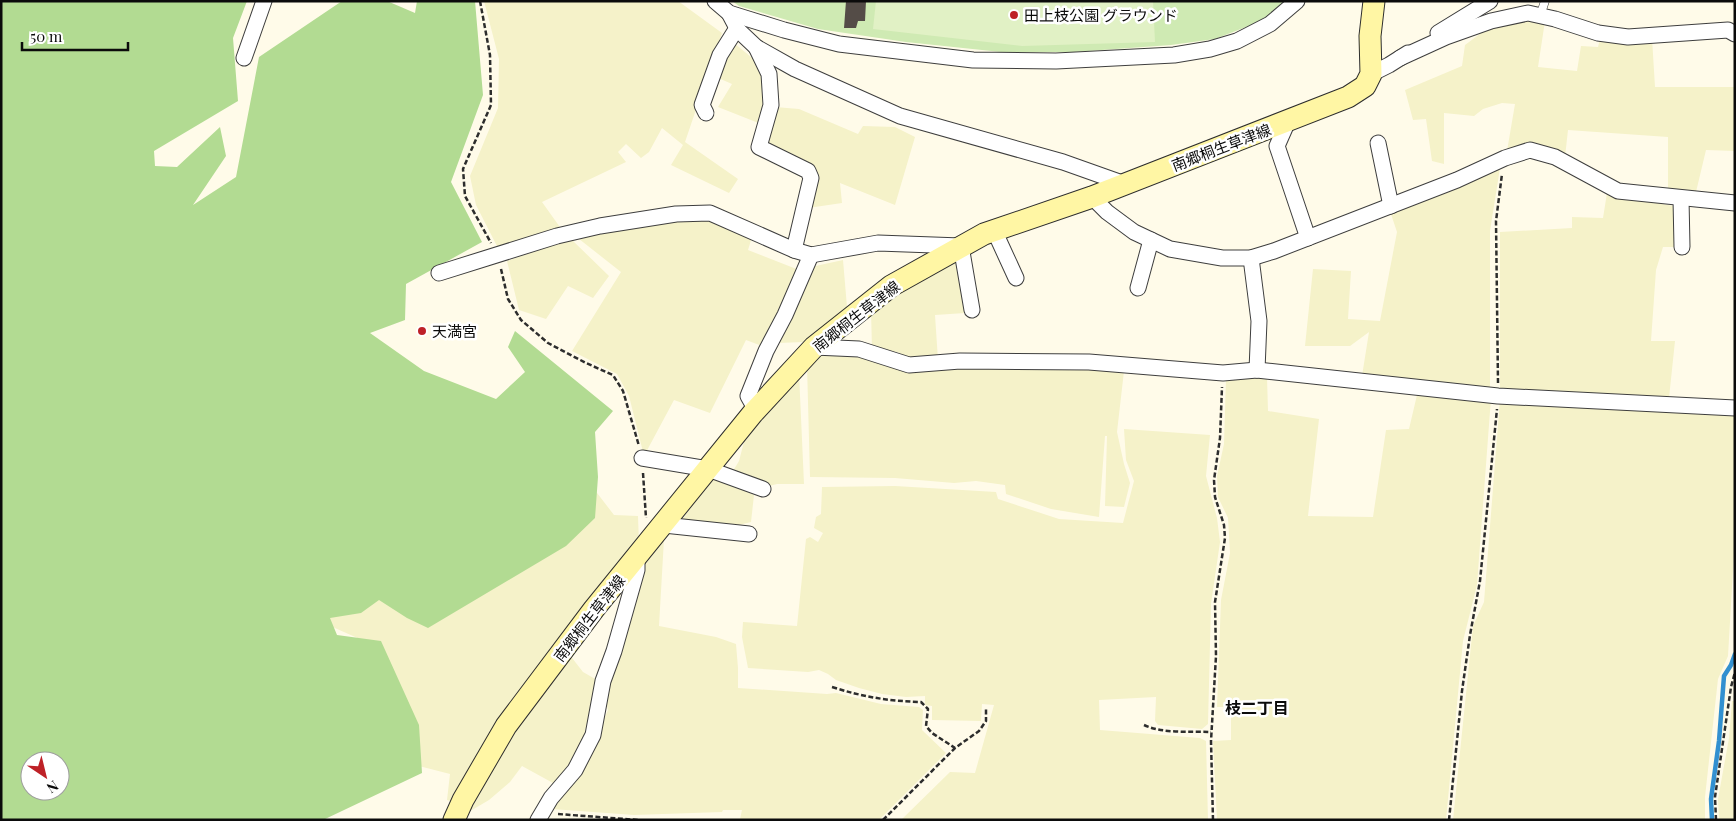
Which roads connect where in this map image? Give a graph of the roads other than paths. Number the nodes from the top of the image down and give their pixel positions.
1 (264, 1) edge
2 (715, 1) edge
3 (1298, 1) edge
4 (1374, 1) edge
5 (1490, 1) edge
6 (1545, 1) edge
7 (729, 13) junction
8 (1540, 16) junction
9 (737, 28) junction
10 (1735, 34) edge
11 (756, 47) junction
12 (244, 58) dead end
13 (1400, 58) junction
14 (1371, 74) junction
15 (706, 113) dead end
16 (1288, 121) junction
17 (1378, 143) dead end
18 (1125, 184) junction
19 (1092, 197) junction
20 (1681, 199) junction
21 (1735, 203) edge
22 (1391, 206) junction
23 (994, 230) junction
24 (1308, 238) junction
25 (1151, 240) junction
26 (961, 246) junction
27 (1682, 247) dead end
28 (794, 250) junction
29 (811, 255) junction
30 (1251, 258) junction
31 (439, 273) dead end
32 (1016, 278) dead end
33 (1138, 288) dead end
34 (972, 310) dead end
35 (814, 347) junction
36 (1257, 370) junction
37 (1735, 408) edge
38 (756, 410) junction
39 (642, 458) road end
40 (708, 469) junction
41 (763, 489) dead end
42 (664, 524) junction
43 (749, 534) dead end
44 (642, 551) junction
45 (540, 817) edge
46 (454, 820) edge

1 - 12 street
2 - 7 street
3 - 7 street
4 - 14 main road
5 - 13 street
6 - 8 lane
7 - 9 street
8 - 10 street
8 - 13 street
9 - 11 street
9 - 15 street
11 - 18 street
11 - 28 street
13 - 14 street
14 - 16 main road, 南郷桐生草津線
16 - 18 main road, 南郷桐生草津線
16 - 24 street
17 - 22 street
18 - 19 main road, 南郷桐生草津線
19 - 23 main road, 南郷桐生草津線
19 - 25 street
20 - 21 street
20 - 22 street
20 - 27 street
22 - 24 street
23 - 26 main road, 南郷桐生草津線
23 - 32 street
24 - 30 street
25 - 30 street
25 - 33 street
26 - 29 street
26 - 34 street
26 - 35 main road, 南郷桐生草津線
28 - 29 street
28 - 31 street
29 - 38 street
30 - 36 street
35 - 36 street
35 - 38 main road, 南郷桐生草津線
36 - 37 street
38 - 40 main road, 南郷桐生草津線
39 - 40 street
40 - 41 street
40 - 42 main road, 南郷桐生草津線
42 - 43 street
42 - 44 main road, 南郷桐生草津線
44 - 45 street
44 - 46 main road, 南郷桐生草津線

